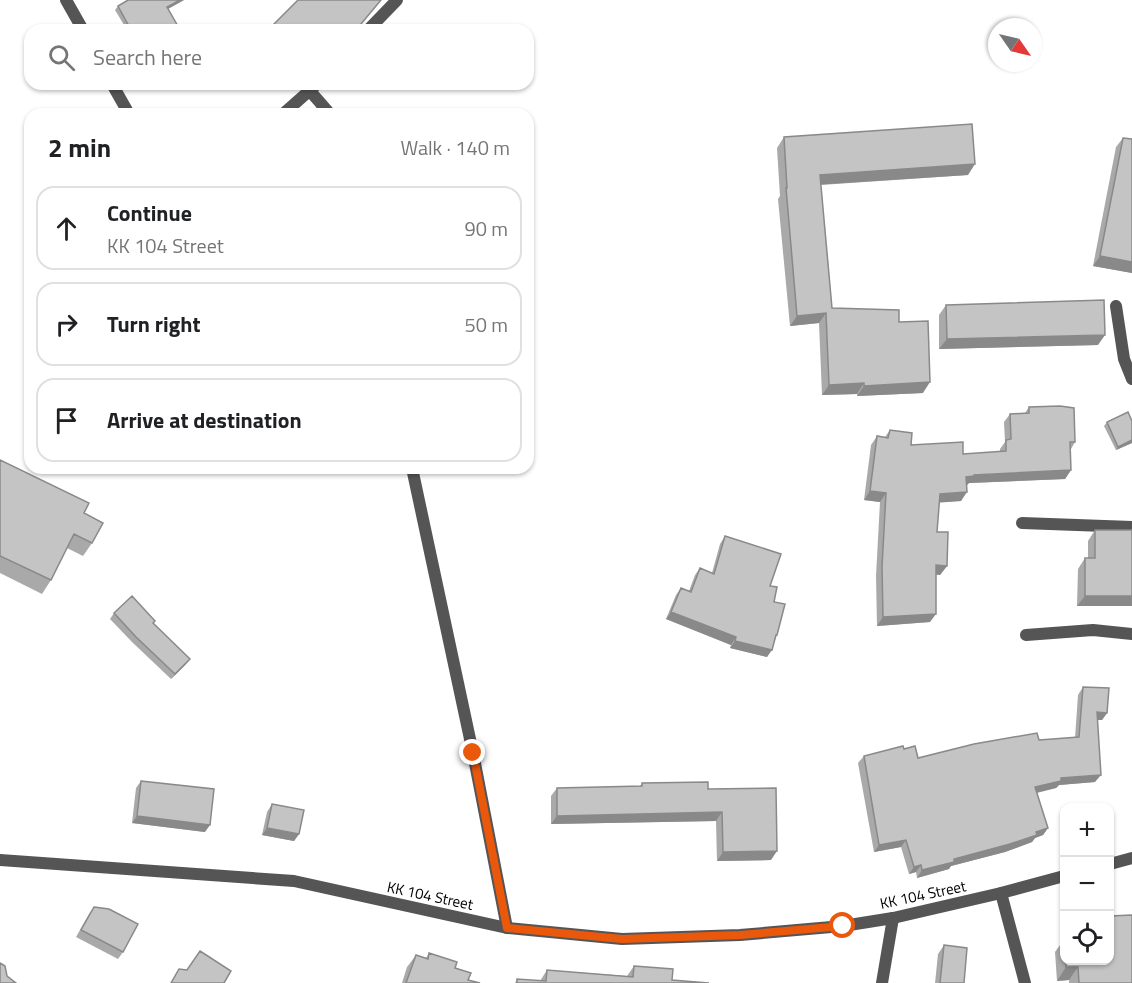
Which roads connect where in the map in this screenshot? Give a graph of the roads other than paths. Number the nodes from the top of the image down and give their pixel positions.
1 (66, 0) edge
2 (397, 0) edge
3 (80, 24) edge
4 (374, 24) edge
5 (115, 90) edge
6 (312, 90) edge
7 (315, 90) edge
8 (126, 108) edge
9 (289, 108) edge
10 (326, 108) edge
11 (1116, 306) dead end
12 (1132, 379) edge
13 (413, 474) edge
14 (1022, 523) dead end
15 (1132, 527) edge
16 (1132, 634) edge
17 (1026, 635) dead end
18 (1132, 858) edge
19 (0, 860) edge
20 (1114, 863) edge
21 (1060, 877) edge
22 (1001, 893) junction
23 (893, 918) junction
24 (507, 928) junction
25 (882, 983) edge
26 (1025, 983) edge

1 - 3 street
2 - 4 street
5 - 8 street
6 - 9 street
7 - 10 street
11 - 12 street
13 - 24 street
14 - 15 street
16 - 17 street
18 - 20 street
19 - 24 street, KK 104 Street
21 - 22 street, KK 104 Street
22 - 23 street, KK 104 Street
22 - 26 street
23 - 24 street, KK 104 Street
23 - 25 street

